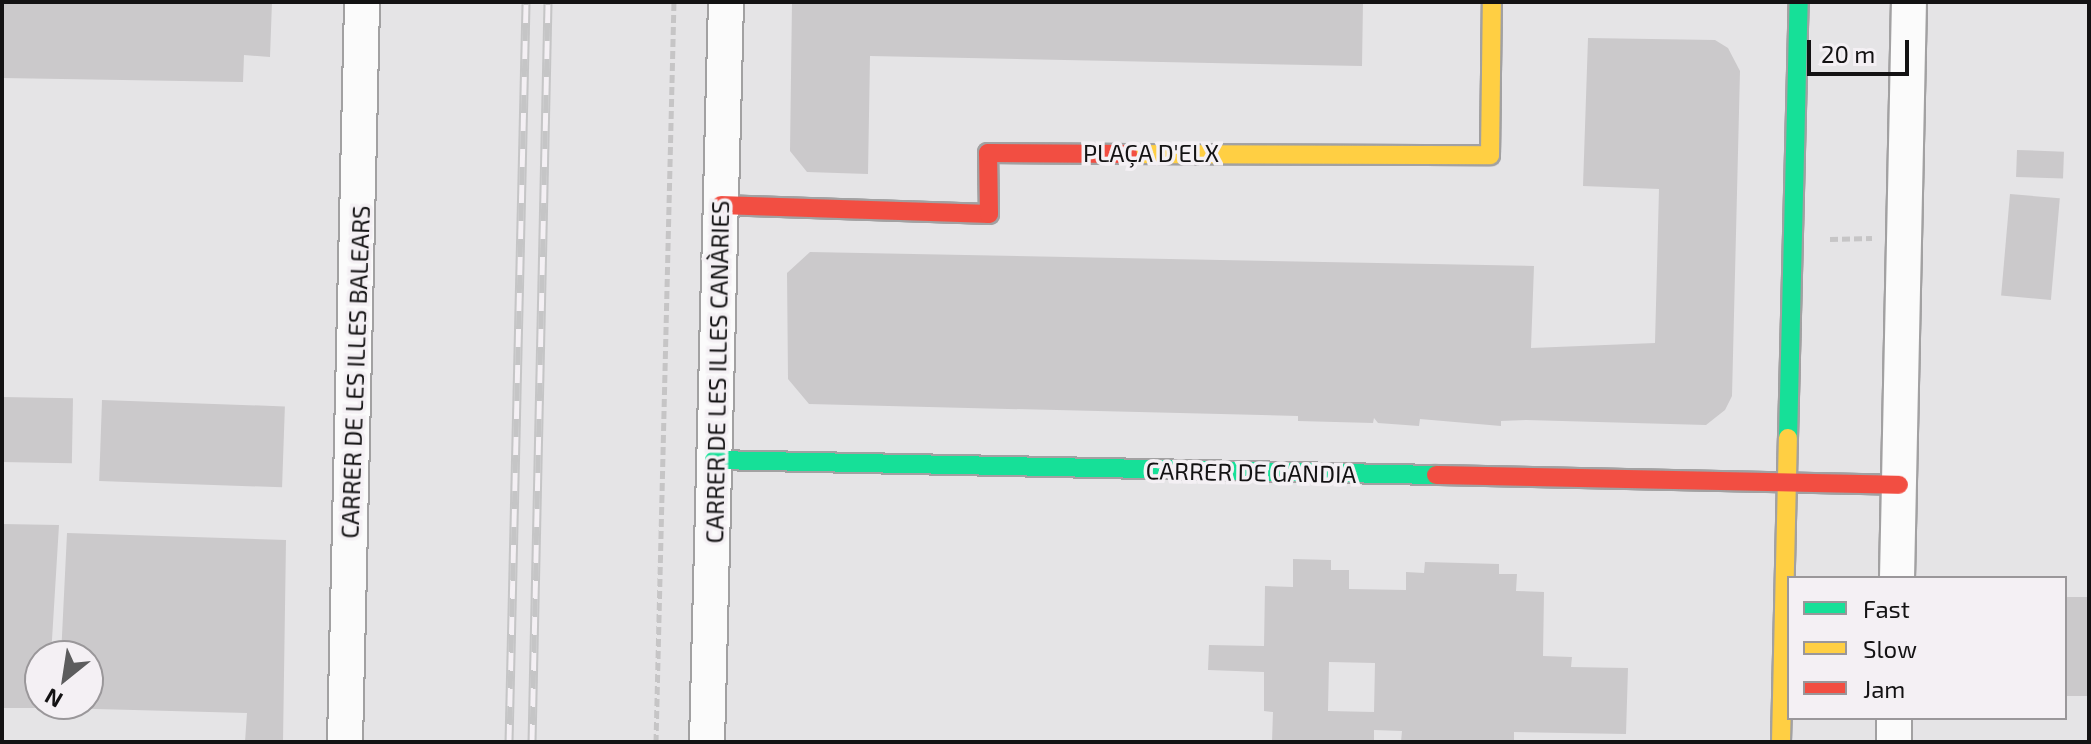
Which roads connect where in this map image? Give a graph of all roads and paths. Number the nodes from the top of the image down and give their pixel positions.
1 (362, 2) edge
2 (674, 2) edge
3 (726, 2) edge
4 (1492, 2) edge
5 (1799, 2) edge
6 (1909, 2) edge
7 (721, 205) junction
8 (1904, 238) junction
9 (1793, 239) junction
10 (714, 460) junction
11 (1787, 483) junction
12 (1899, 485) junction
13 (1897, 576) edge
14 (1894, 720) edge
15 (345, 742) edge
16 (656, 742) edge
17 (707, 742) edge
18 (1781, 742) edge
19 (1894, 742) edge

1 - 15 street, CARRER DE LES ILLES BALEARS
2 - 16 path
3 - 7 street, CARRER DE LES ILLES CANÀRIES
4 - 7 street, PLAÇA D'ELX
5 - 9 street
6 - 8 street
7 - 10 street, CARRER DE LES ILLES CANÀRIES
8 - 9 path
8 - 12 street
9 - 11 street
10 - 11 street, CARRER DE GANDIA
10 - 17 street, CARRER DE LES ILLES CANÀRIES
11 - 12 street, CARRER DE GANDIA
11 - 18 street
12 - 13 street
14 - 19 street

